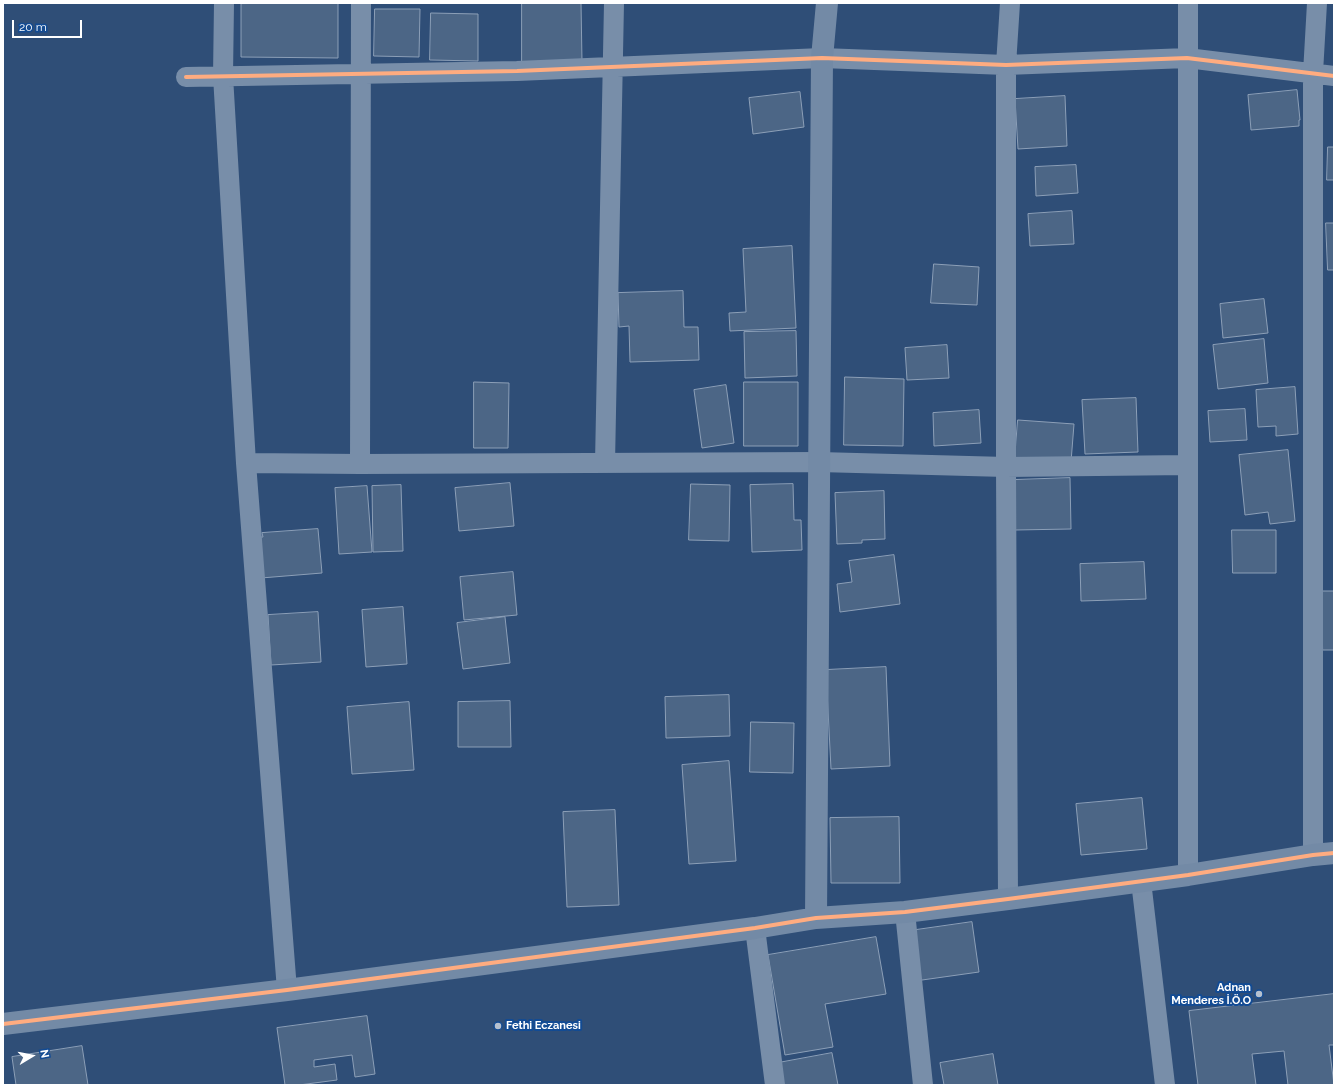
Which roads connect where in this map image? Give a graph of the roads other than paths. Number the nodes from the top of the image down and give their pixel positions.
1 (224, 3) edge
2 (361, 3) edge
3 (614, 3) edge
4 (827, 3) edge
5 (1010, 3) edge
6 (1188, 3) edge
7 (1317, 3) edge
8 (822, 58) junction
9 (1188, 58) junction
10 (1006, 64) junction
11 (614, 67) junction
12 (1314, 73) junction
13 (360, 74) junction
14 (223, 76) junction
15 (1334, 76) edge
16 (186, 77) dead end
17 (819, 462) junction
18 (246, 463) junction
19 (605, 463) junction
20 (360, 464) junction
21 (1188, 465) junction
22 (1006, 467) junction
23 (1323, 854) edge
24 (1188, 875) junction
25 (1141, 881) junction
26 (1008, 899) junction
27 (905, 912) junction
28 (816, 918) junction
29 (755, 928) junction
30 (287, 990) junction
31 (3, 1024) edge
32 (775, 1085) edge
33 (923, 1085) edge
34 (1165, 1085) edge

1 - 14 street
2 - 13 street
3 - 11 street
4 - 8 street
5 - 10 street
6 - 9 street
7 - 12 street
8 - 10 street
8 - 11 street
8 - 17 street
9 - 10 street
9 - 12 street
9 - 21 street
10 - 22 street
11 - 13 street
11 - 19 street
12 - 15 street
12 - 23 street
13 - 14 street
13 - 20 street
14 - 16 street
14 - 18 street
17 - 19 street
17 - 22 street
17 - 28 street
18 - 20 street
18 - 30 street
19 - 20 street
21 - 22 street
21 - 24 street
22 - 26 street
23 - 24 street
24 - 25 street
25 - 26 street
25 - 34 street
26 - 27 street
27 - 28 street
27 - 33 street
28 - 29 street
29 - 30 street
29 - 32 street
30 - 31 street

